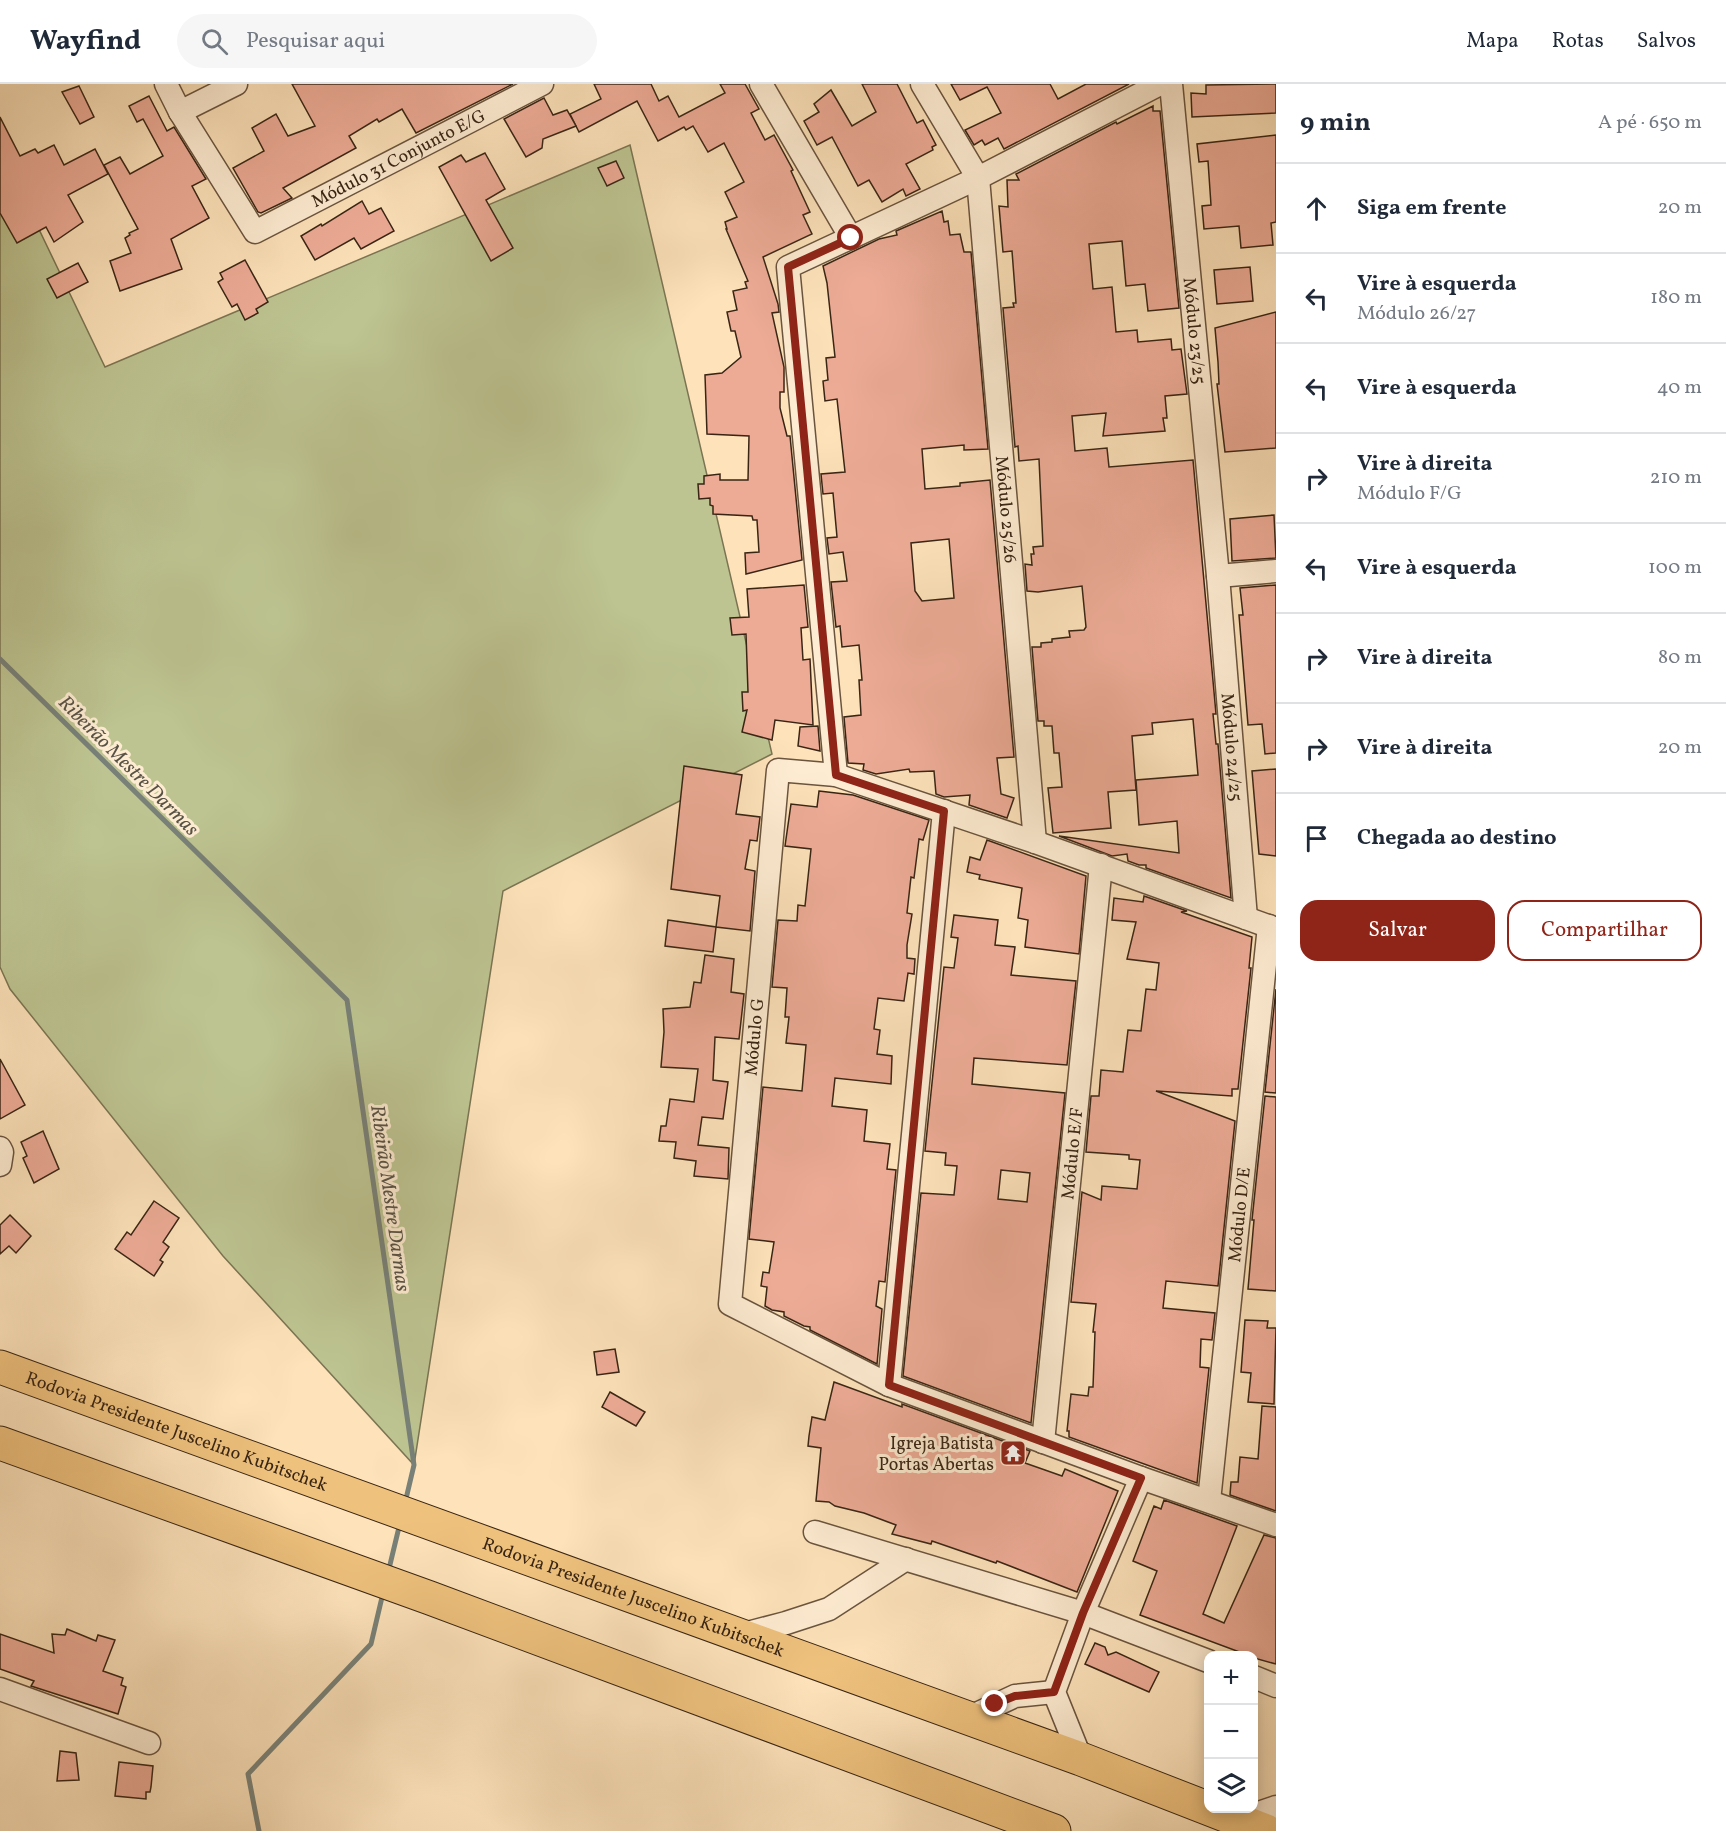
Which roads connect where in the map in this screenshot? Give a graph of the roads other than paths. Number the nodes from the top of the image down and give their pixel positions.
1 (166, 84) edge
2 (236, 84) edge
3 (542, 84) edge
4 (761, 84) edge
5 (922, 84) edge
6 (1160, 84) edge
7 (1171, 84) edge
8 (180, 112) junction
9 (978, 178) junction
10 (851, 238) junction
11 (1276, 571) edge
12 (1218, 576) junction
13 (836, 775) junction
14 (944, 811) junction
15 (1035, 842) junction
16 (1101, 865) junction
17 (1246, 918) junction
18 (1272, 928) edge
19 (0, 1148) edge
20 (0, 1165) edge
21 (0, 1367) edge
22 (889, 1385) junction
23 (1043, 1442) junction
24 (0, 1443) edge
25 (1141, 1478) junction
26 (1209, 1501) junction
27 (1276, 1525) edge
28 (815, 1532) dead end
29 (906, 1559) junction
30 (1083, 1613) junction
31 (739, 1635) junction
32 (1204, 1658) edge
33 (1258, 1679) edge
34 (1276, 1686) edge
35 (0, 1689) edge
36 (1054, 1692) junction
37 (968, 1718) junction
38 (149, 1743) dead end
39 (1081, 1759) junction
40 (1276, 1807) edge
41 (1235, 1821) junction
42 (1054, 1831) edge
43 (1266, 1831) edge

1 - 8 street
2 - 8 street
3 - 8 street, Módulo 31 Conjunto E/G
4 - 10 street
5 - 9 street
6 - 9 street
7 - 12 street, Módulo 23/25
9 - 10 street
9 - 15 street, Módulo 25/26
10 - 13 street
11 - 12 street
12 - 17 street, Módulo 24/25
13 - 14 street
13 - 22 street, Módulo G
14 - 15 street
14 - 22 street
15 - 16 street
16 - 17 street
16 - 23 street, Módulo E/F
17 - 18 street
18 - 26 street, Módulo D/E
19 - 20 street
21 - 31 highway, Rodovia Presidente Juscelino Kubitschek
22 - 23 street
23 - 25 street
24 - 42 highway
25 - 26 street
25 - 30 street
26 - 27 street
28 - 29 street
29 - 30 street
29 - 31 street
30 - 32 street
30 - 36 street
31 - 37 highway, Rodovia Presidente Juscelino Kubitschek
33 - 34 street
35 - 38 street
36 - 37 street
36 - 39 street
37 - 39 highway, Rodovia Presidente Juscelino Kubitschek
39 - 41 highway, Rodovia Presidente Juscelino Kubitschek
40 - 41 street
41 - 43 highway, Rodovia Presidente Juscelino Kubitschek

